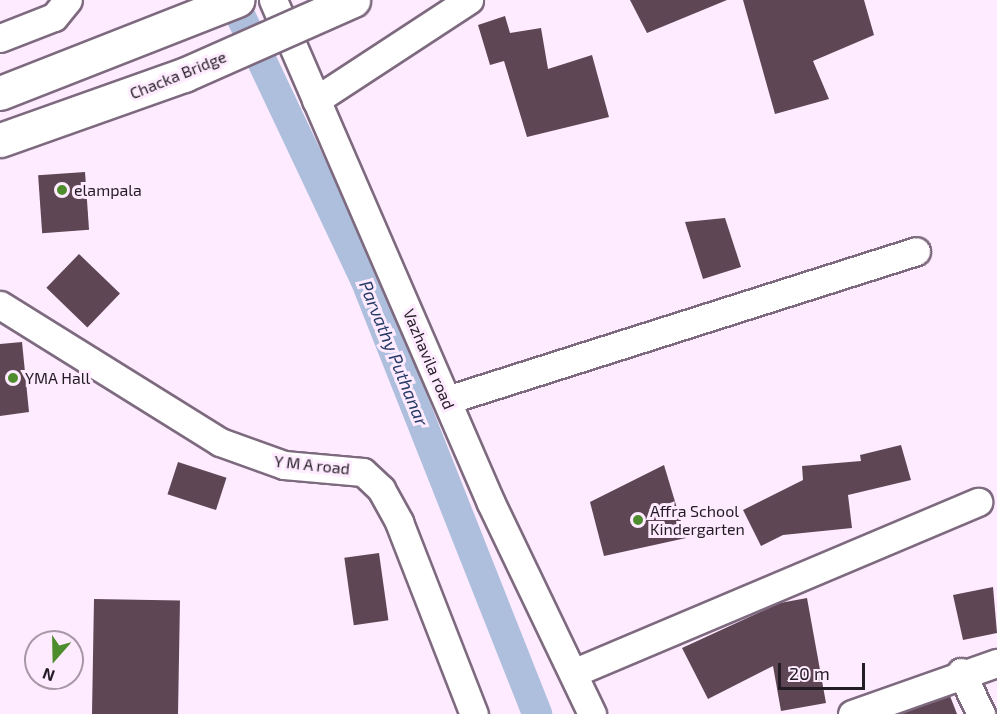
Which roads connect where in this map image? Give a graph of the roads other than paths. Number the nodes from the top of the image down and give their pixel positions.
1 (68, 0) edge
2 (237, 0) edge
3 (273, 0) edge
4 (353, 0) edge
5 (469, 0) edge
6 (0, 38) edge
7 (0, 93) edge
8 (316, 100) junction
9 (0, 140) edge
10 (916, 251) dead end
11 (0, 304) edge
12 (447, 400) junction
13 (978, 502) dead end
14 (997, 663) edge
15 (961, 672) junction
16 (573, 673) junction
17 (474, 714) edge
18 (592, 714) edge
19 (852, 714) edge
20 (981, 714) edge

1 - 6 street
2 - 7 main road
3 - 8 street, Vazhavila road
4 - 9 main road, Chacka Bridge, bridge
5 - 8 street
8 - 12 street, Vazhavila road
10 - 12 street
11 - 17 street, Y M A road
12 - 16 street, Vazhavila road
13 - 16 street
14 - 15 street
15 - 19 street
15 - 20 street
16 - 18 street, Vazhavila road

